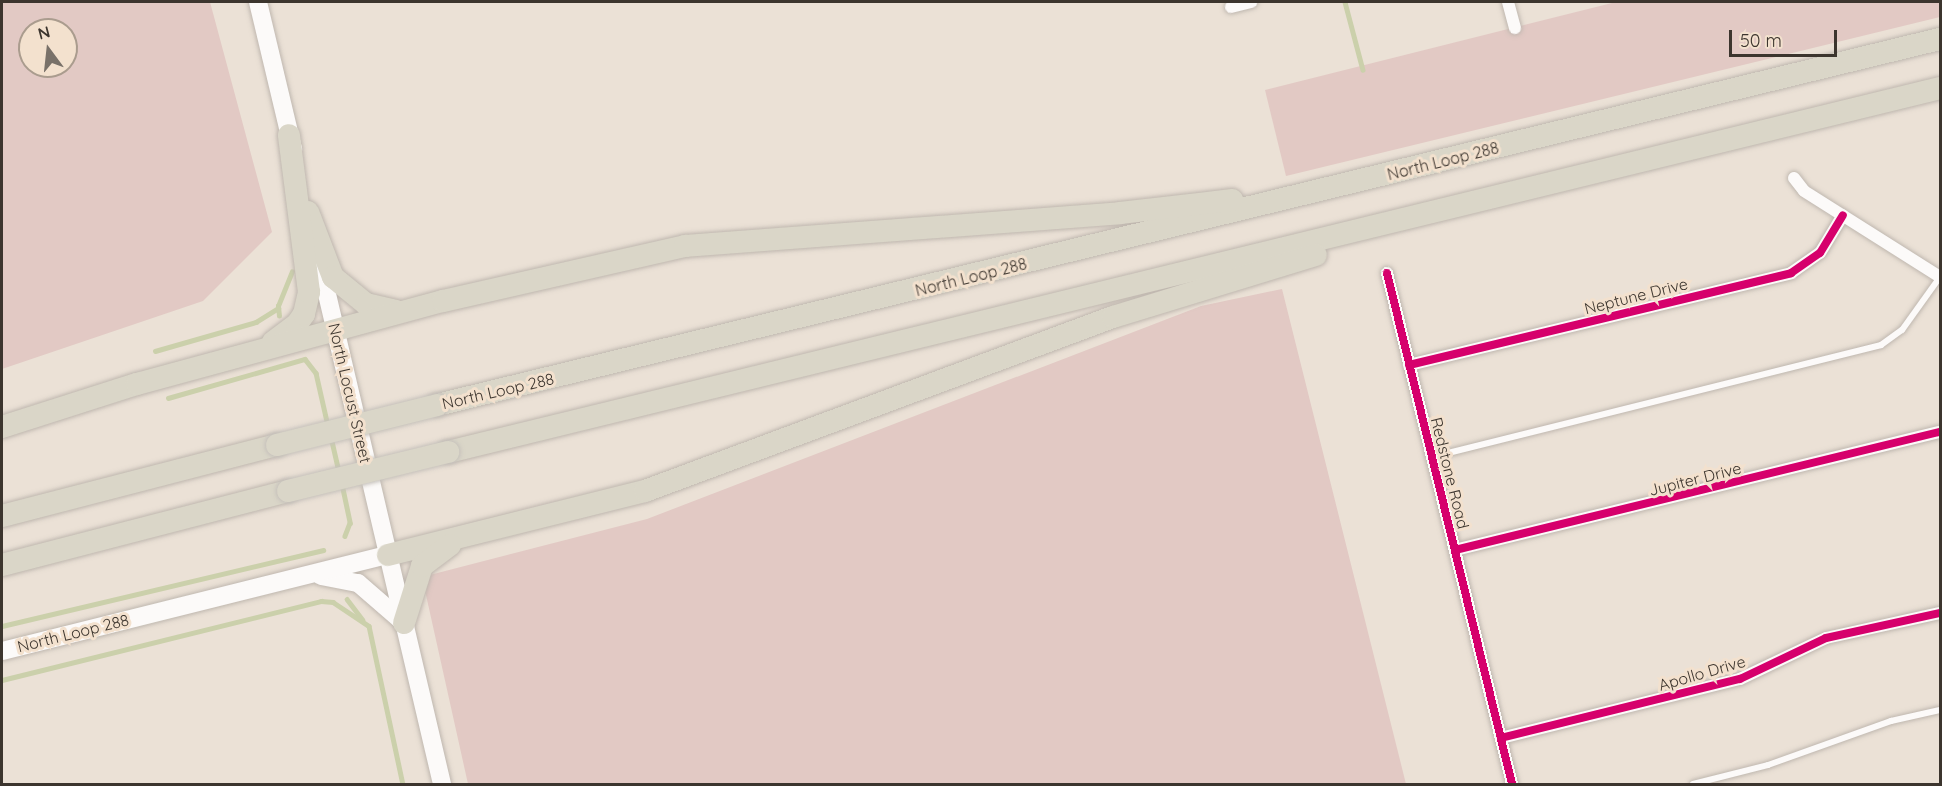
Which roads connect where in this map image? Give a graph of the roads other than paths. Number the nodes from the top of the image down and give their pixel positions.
1 (258, 2) edge
2 (1251, 2) edge
3 (1508, 2) edge
4 (1231, 7) dead end
5 (1515, 28) dead end
6 (1941, 39) edge
7 (1941, 88) edge
8 (290, 135) junction
9 (1394, 173) junction
10 (1794, 178) dead end
11 (1568, 179) junction
12 (308, 212) junction
13 (1843, 215) junction
14 (1387, 273) dead end
15 (1940, 277) edge
16 (407, 311) junction
17 (335, 330) junction
18 (233, 358) junction
19 (1409, 365) junction
20 (2, 427) edge
21 (1941, 432) edge
22 (1432, 458) junction
23 (2, 516) edge
24 (462, 537) junction
25 (1455, 550) junction
26 (388, 555) junction
27 (2, 565) edge
28 (304, 575) junction
29 (1941, 613) edge
30 (404, 622) junction
31 (2, 651) edge
32 (1941, 710) edge
33 (1501, 738) junction
34 (442, 784) edge
35 (1512, 784) edge
36 (1693, 784) edge

1 - 8 main road, North Locust Street
2 - 4 street
3 - 5 street
6 - 9 highway, North Loop 288
7 - 11 highway
8 - 12 main road, North Locust Street
8 - 18 highway
9 - 16 highway
9 - 23 highway, North Loop 288, bridge
10 - 13 street
11 - 24 highway
11 - 27 highway, bridge
12 - 16 highway
12 - 17 main road, North Locust Street
13 - 15 street
13 - 19 street, Neptune Drive
14 - 19 street, Redstone Road
15 - 22 lane
16 - 17 highway
17 - 18 highway
17 - 26 main road, North Locust Street
18 - 20 highway
19 - 22 street, Redstone Road
21 - 25 street, Jupiter Drive
22 - 25 street, Redstone Road
24 - 26 highway
24 - 30 highway
25 - 33 street, Redstone Road
26 - 28 main road, North Loop 288
26 - 30 main road, North Locust Street
28 - 30 main road
28 - 31 main road, North Loop 288
29 - 33 street, Apollo Drive
30 - 34 main road, North Locust Street
32 - 36 lane
33 - 35 street, Redstone Road

